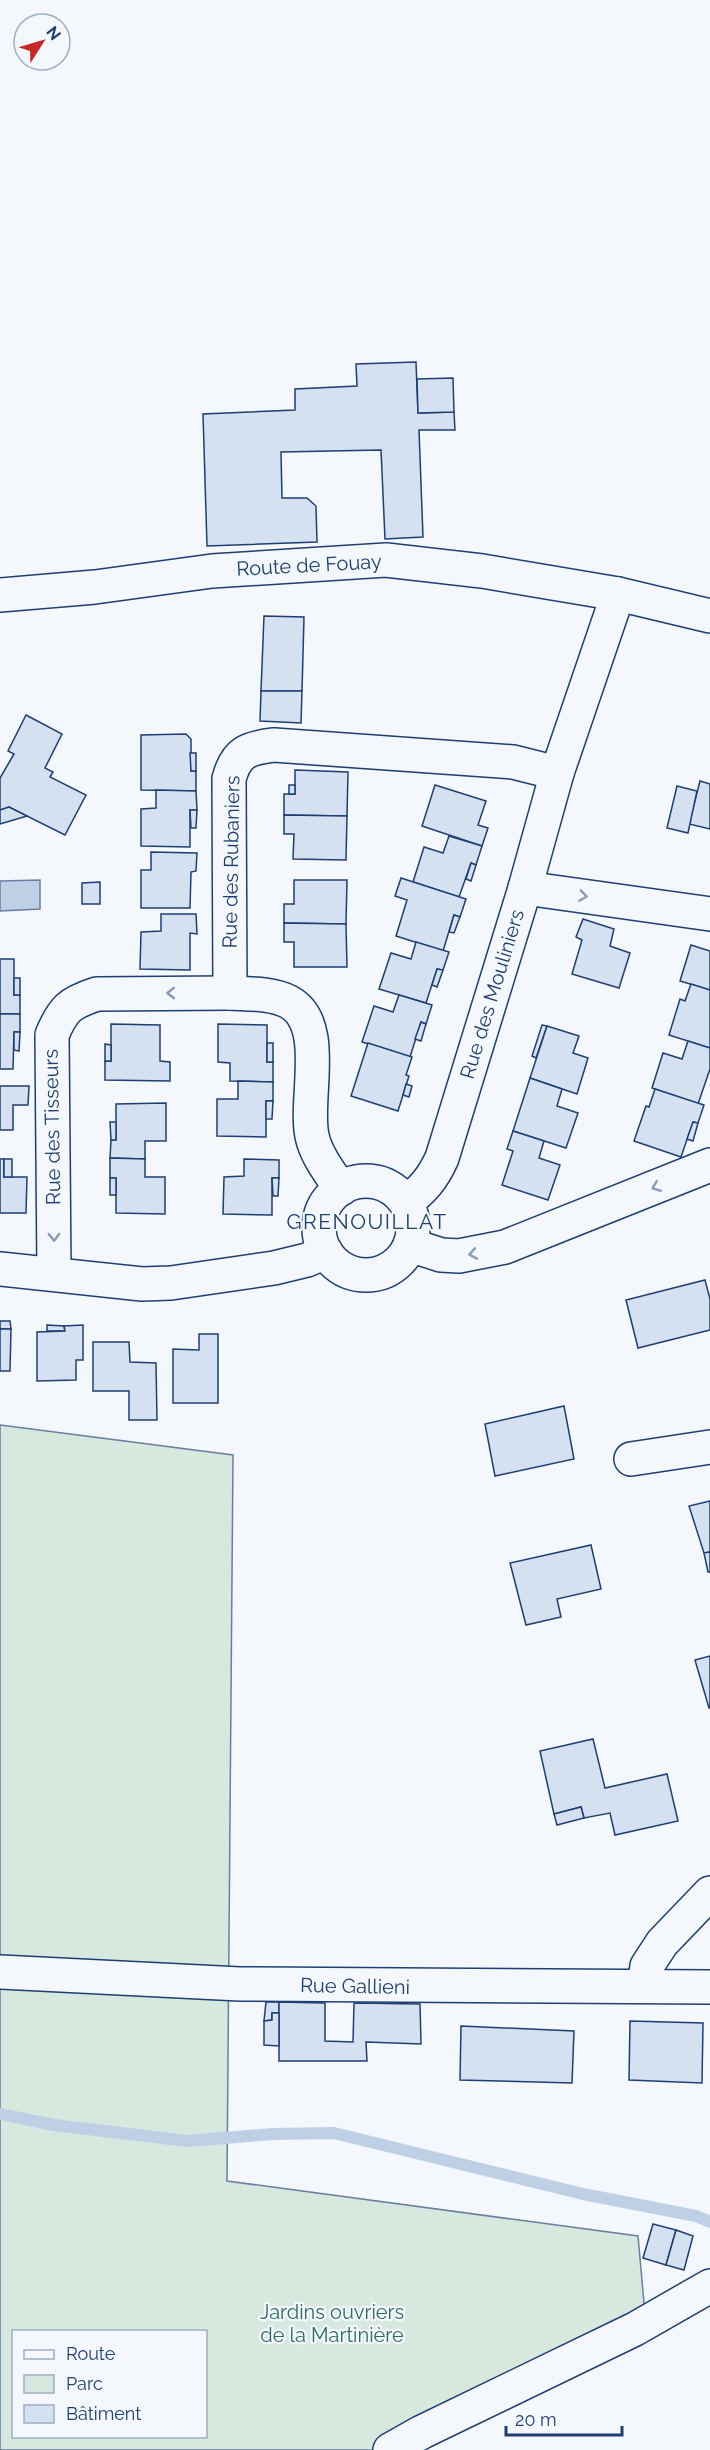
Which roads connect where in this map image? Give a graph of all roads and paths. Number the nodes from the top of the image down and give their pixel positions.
1 (618, 594) junction
2 (0, 595) edge
3 (710, 616) edge
4 (557, 773) junction
5 (525, 888) junction
6 (710, 914) edge
7 (230, 993) junction
8 (710, 1165) edge
9 (340, 1189) junction
10 (406, 1202) junction
11 (410, 1245) junction
12 (326, 1252) junction
13 (0, 1269) edge
14 (54, 1273) junction
15 (710, 1447) edge
16 (631, 1459) dead end
17 (710, 1893) edge
18 (0, 1972) edge
19 (644, 1985) junction
20 (710, 1987) edge
21 (710, 2286) edge
22 (390, 2450) edge

1 - 2 street, Route de Fouay
1 - 3 street, Route de Fouay
1 - 4 street
4 - 5 street, Rue des Mouliniers
4 - 7 street, Rue des Rubaniers
5 -> 6 street
5 - 10 street, Rue des Mouliniers
7 - 9 street
7 -> 14 street, Rue des Tisseurs
8 -> 11 street
9 - 10 street
9 - 12 street
10 - 11 street
11 - 12 street
12 - 14 street
13 - 14 street
15 - 16 street
17 - 19 street
18 - 19 street, Rue Gallieni
19 - 20 street, Rue Gallieni
21 - 22 street

